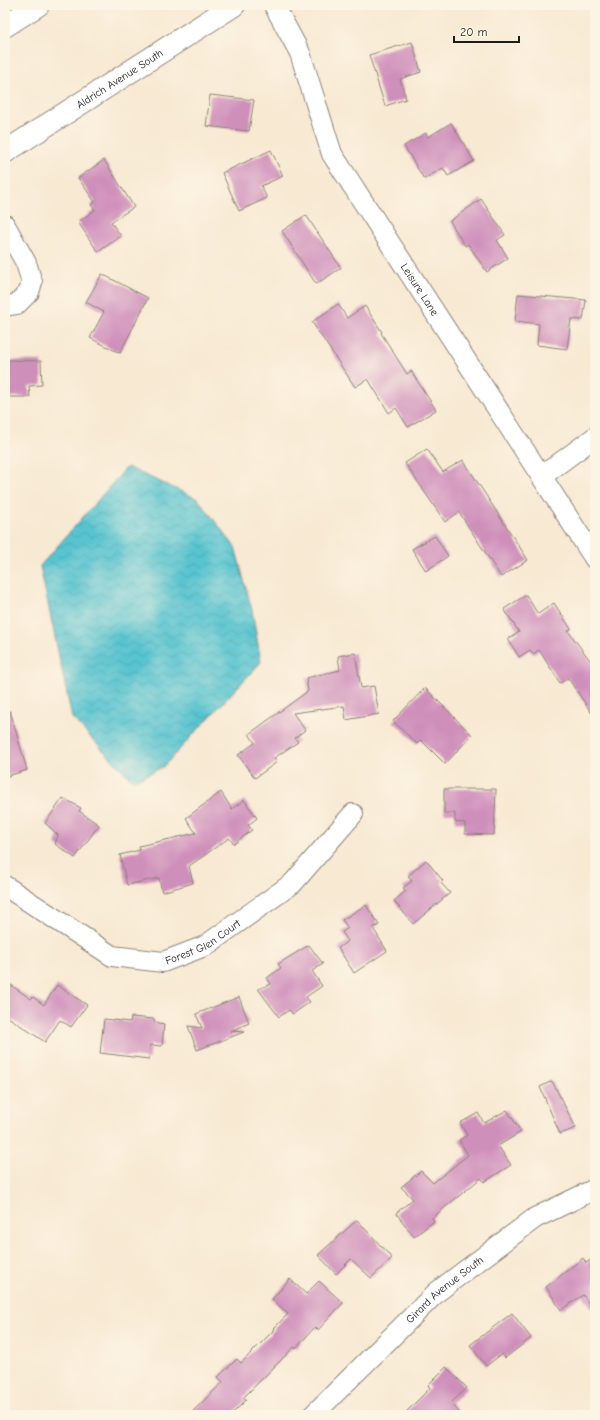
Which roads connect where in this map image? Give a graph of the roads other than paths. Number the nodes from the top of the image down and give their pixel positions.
1 (38, 5) edge
2 (234, 5) edge
3 (274, 5) edge
4 (5, 26) edge
5 (5, 152) edge
6 (5, 225) edge
7 (5, 306) edge
8 (595, 437) edge
9 (542, 476) junction
10 (595, 559) edge
11 (353, 814) dead end
12 (5, 886) edge
13 (595, 1189) edge
14 (313, 1415) edge

1 - 4 main road
2 - 5 main road, Aldrich Avenue South
3 - 9 street, Leisure Lane
6 - 7 street
8 - 9 street
9 - 10 street, Leisure Lane
11 - 12 street, Forest Glen Court
13 - 14 street, Girard Avenue South

